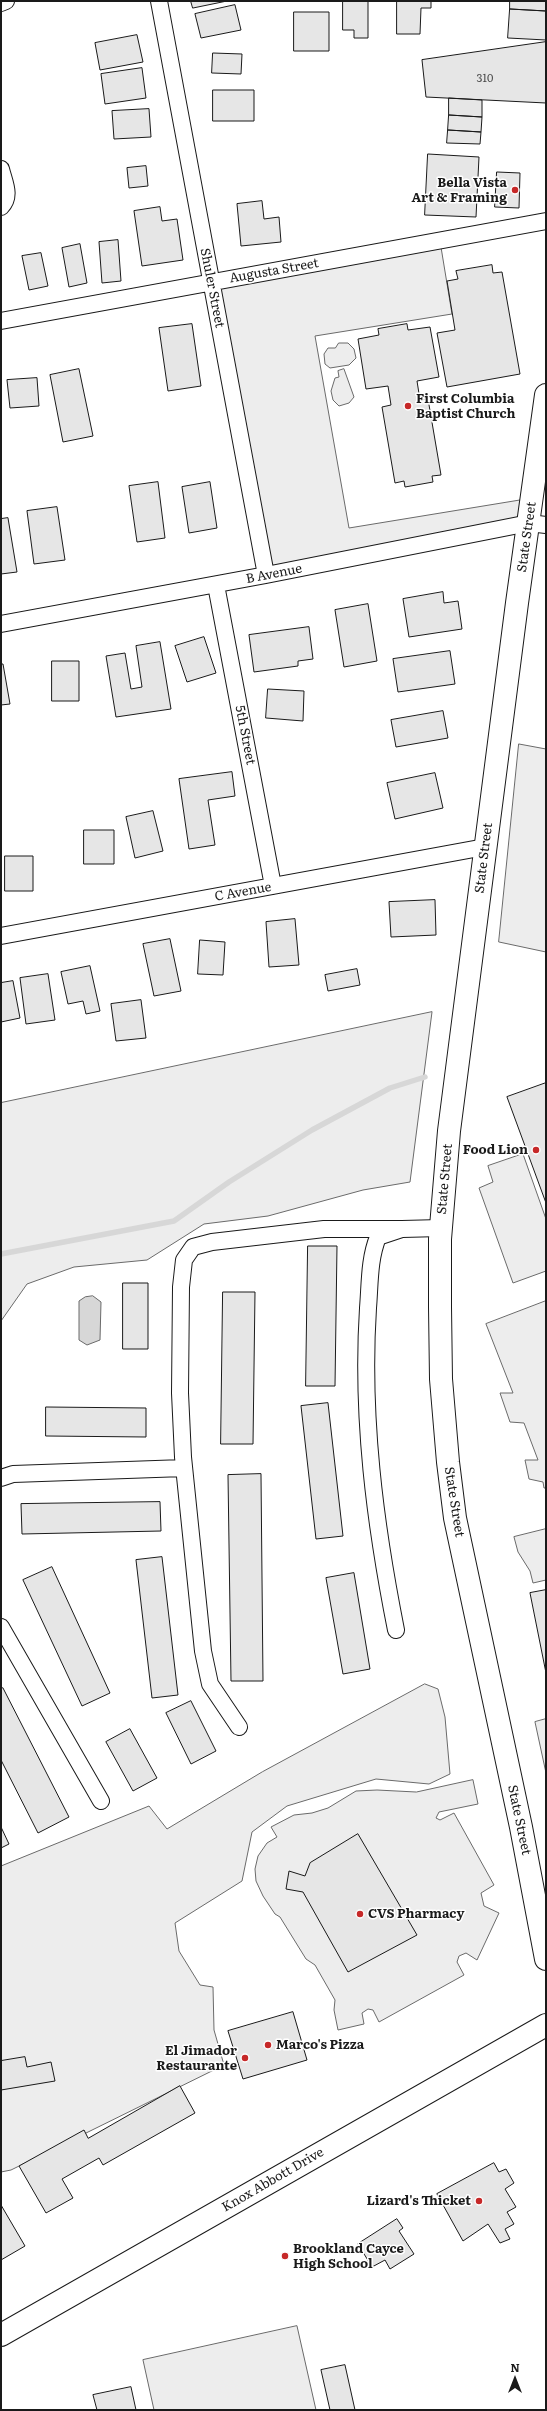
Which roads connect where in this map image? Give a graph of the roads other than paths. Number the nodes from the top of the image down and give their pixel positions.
1 (6, 1) edge
2 (159, 1) edge
3 (1, 3) edge
4 (1, 169) edge
5 (1, 207) edge
6 (546, 221) edge
7 (211, 283) junction
8 (1, 321) edge
9 (546, 395) edge
10 (537, 524) edge
11 (266, 575) junction
12 (216, 585) junction
13 (1, 624) edge
14 (485, 847) junction
15 (273, 886) junction
16 (1, 936) edge
17 (441, 1228) junction
18 (402, 1229) junction
19 (184, 1468) junction
20 (1, 1478) edge
21 (1, 1627) edge
22 (396, 1630) dead end
23 (239, 1727) dead end
24 (101, 1801) dead end
25 (546, 1960) edge
26 (546, 2025) edge
27 (1, 2335) edge

1 - 3 street
2 - 7 street, Shuler Street
4 - 5 street
6 - 7 street, Augusta Street
7 - 8 street, Augusta Street
7 - 11 street, Shuler Street
9 - 10 main road, State Street
10 - 11 street, B Avenue
10 - 14 main road, State Street
11 - 12 street, B Avenue
12 - 13 street, B Avenue
12 - 15 street, 5th Street
14 - 15 street, C Avenue
14 - 17 main road, State Street
15 - 16 street, C Avenue
17 - 18 street
17 - 25 main road, State Street
18 - 19 street
18 - 22 street
19 - 20 street
19 - 23 street
21 - 24 street
26 - 27 main road, Knox Abbott Drive

